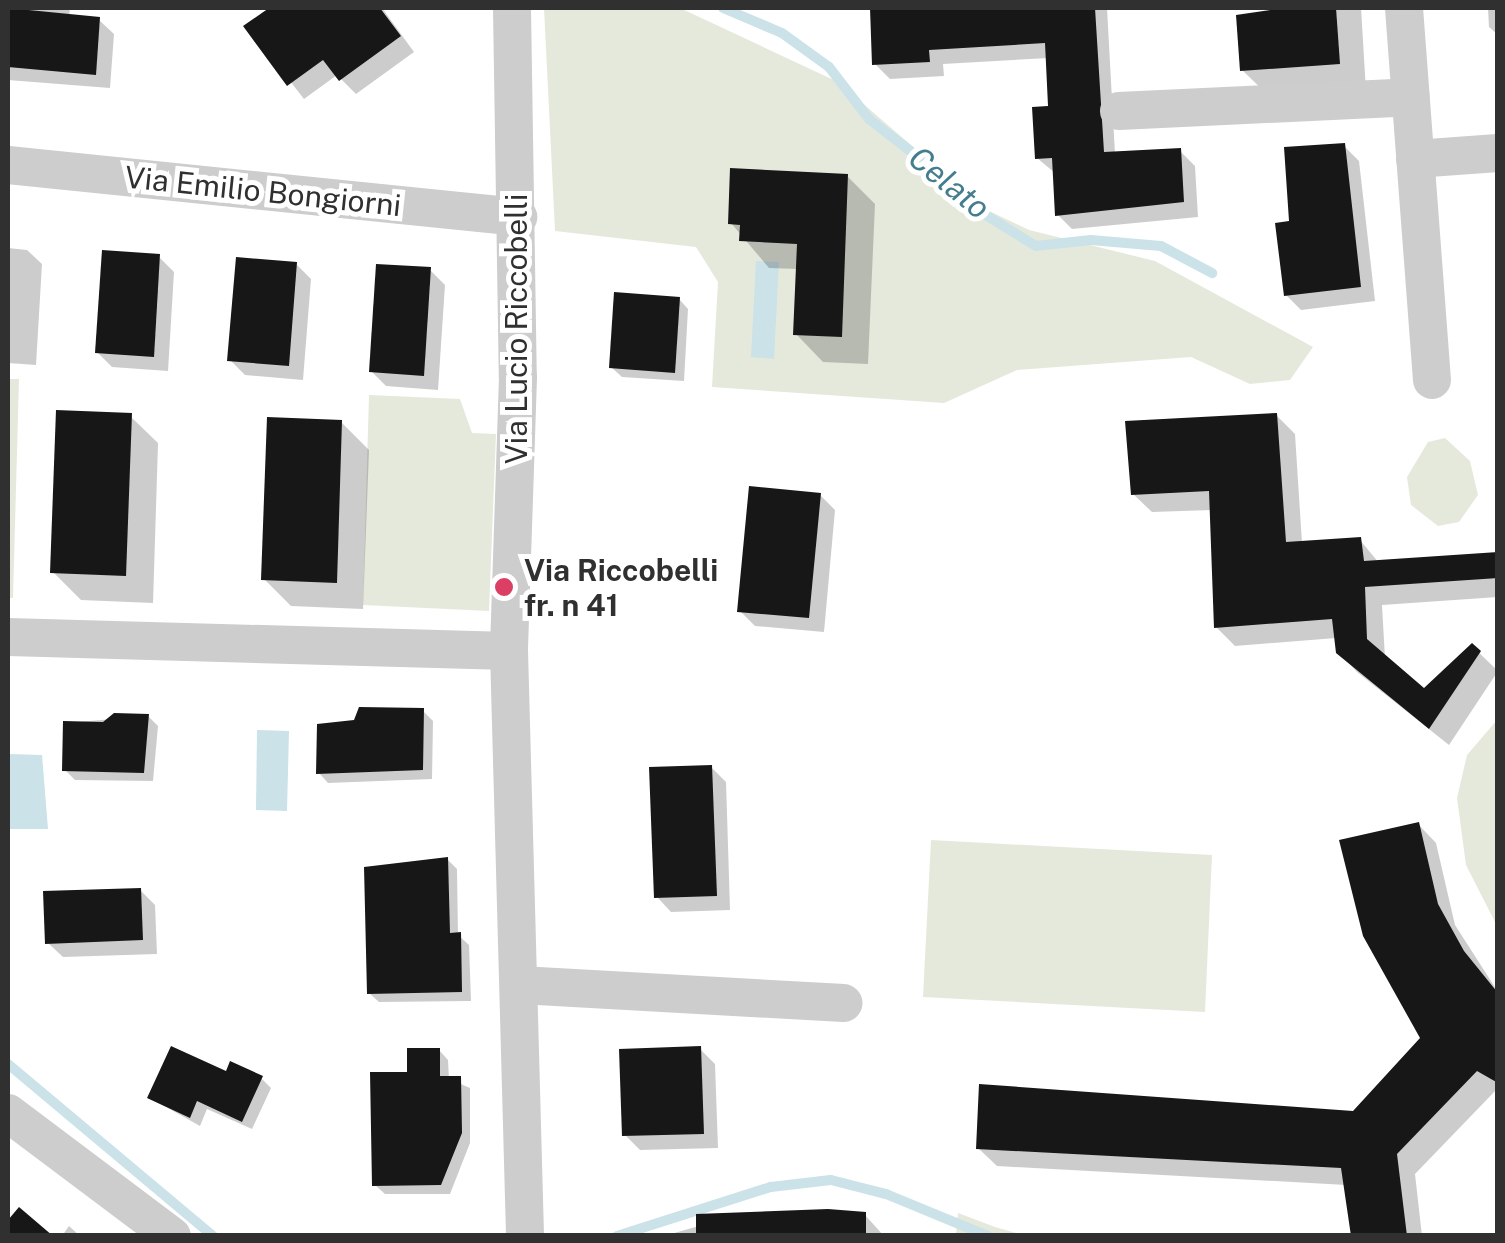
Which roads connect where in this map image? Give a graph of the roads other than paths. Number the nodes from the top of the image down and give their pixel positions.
1 (512, 8) edge
2 (1404, 8) edge
3 (1411, 97) junction
4 (1119, 111) dead end
5 (1498, 153) edge
6 (1415, 158) junction
7 (8, 166) edge
8 (518, 218) junction
9 (1432, 380) dead end
10 (8, 638) edge
11 (509, 651) junction
12 (520, 985) junction
13 (843, 1003) dead end
14 (8, 1113) edge
15 (172, 1236) edge
16 (525, 1236) edge

1 - 8 street, Via Lucio Riccobelli
2 - 3 street
3 - 4 street
3 - 6 street
5 - 6 street
6 - 9 street
7 - 8 street, Via Emilio Bongiorni
8 - 11 street, Via Lucio Riccobelli
10 - 11 street
11 - 12 street, Via Lucio Riccobelli
12 - 13 street
12 - 16 street, Via Lucio Riccobelli
14 - 15 street

